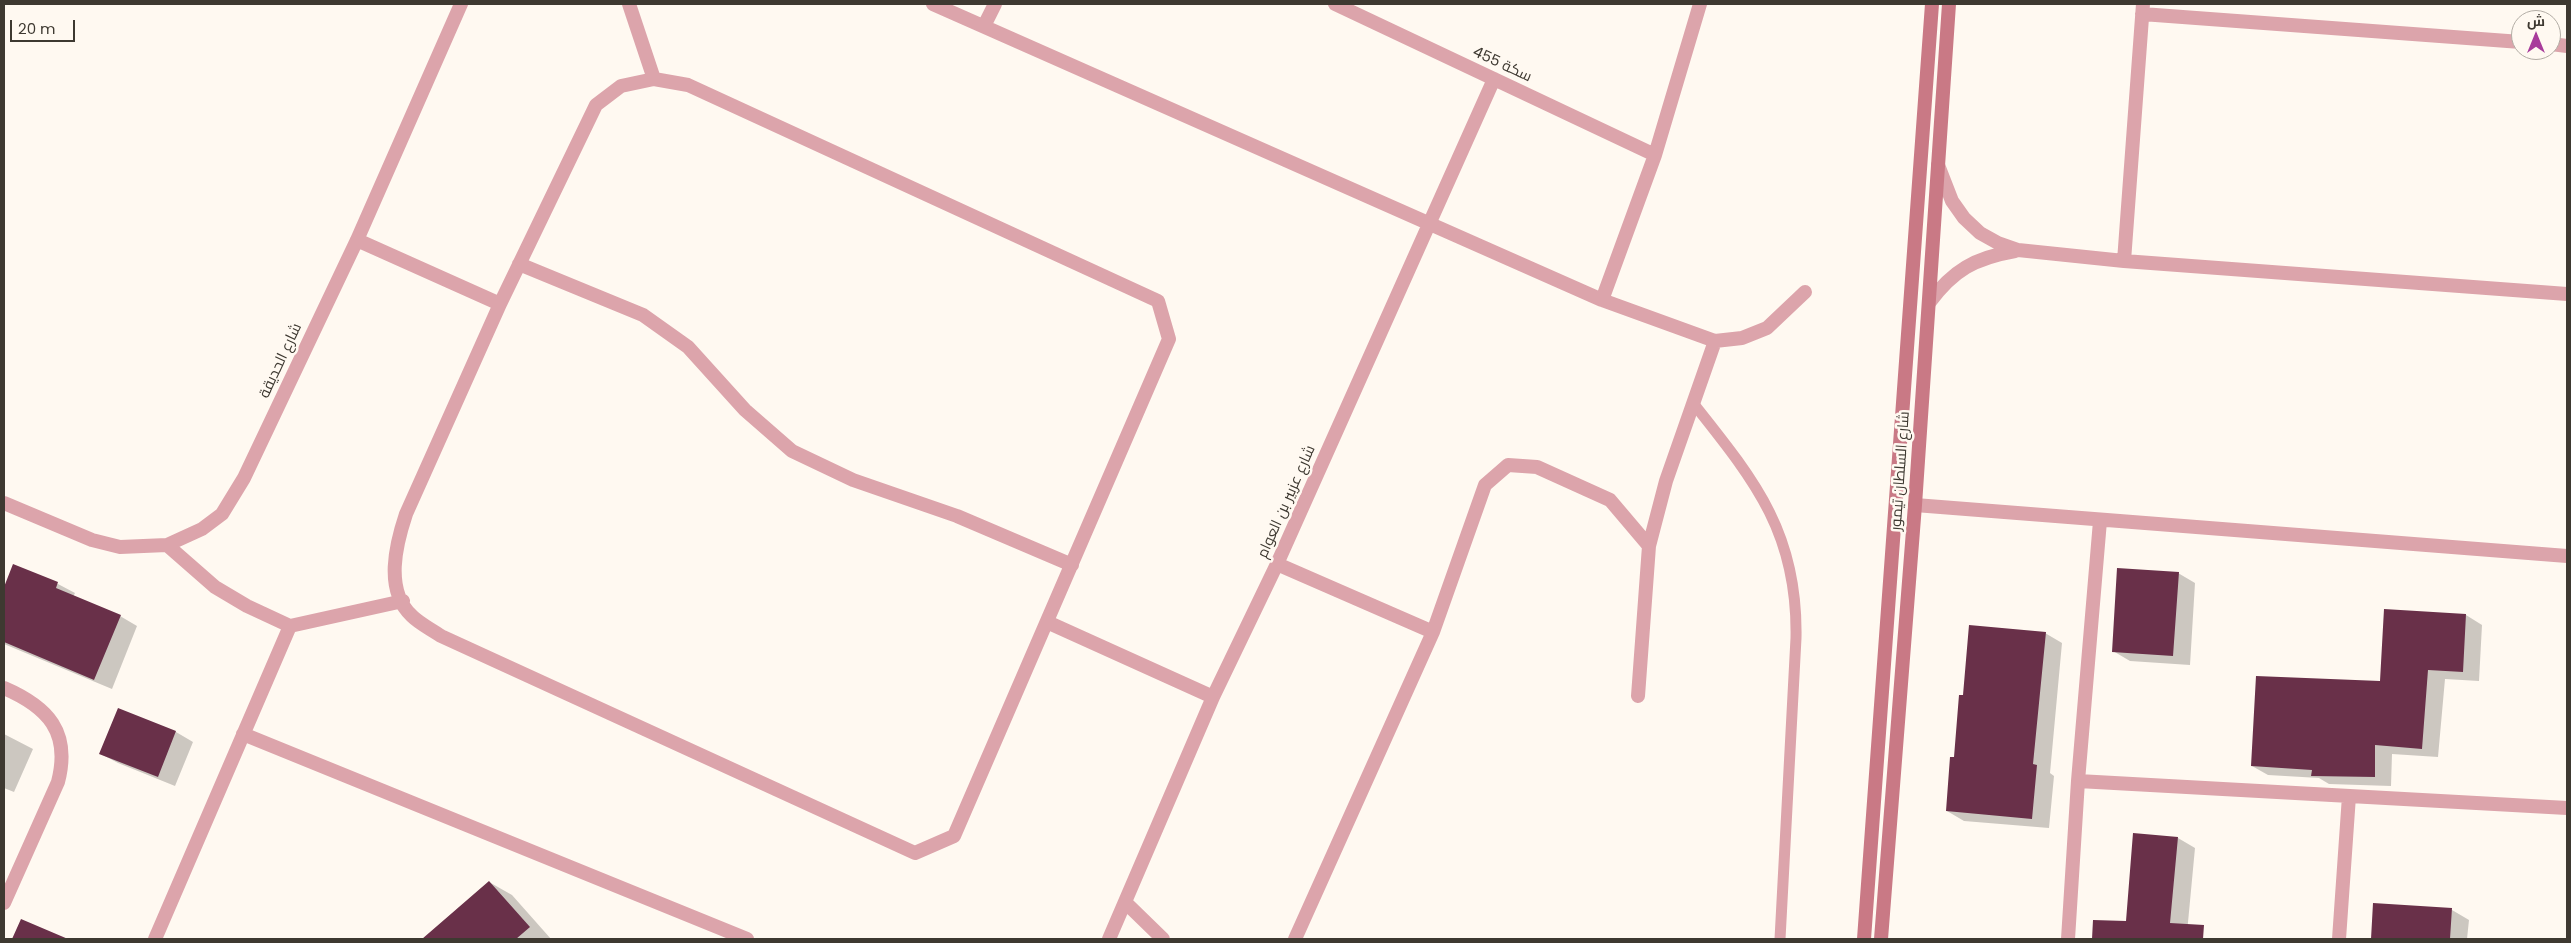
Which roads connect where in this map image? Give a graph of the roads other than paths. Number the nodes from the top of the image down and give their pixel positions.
1 (461, 4) edge
2 (629, 4) edge
3 (933, 4) edge
4 (994, 4) edge
5 (1335, 4) edge
6 (1700, 4) edge
7 (1932, 4) edge
8 (1950, 4) edge
9 (2143, 9) edge
10 (984, 26) junction
11 (2511, 41) edge
12 (654, 79) junction
13 (1494, 79) junction
14 (1655, 155) junction
15 (1937, 162) junction
16 (1429, 224) junction
17 (357, 240) junction
18 (2018, 250) junction
19 (2124, 261) junction
20 (519, 264) junction
21 (1804, 292) dead end
22 (2567, 294) edge
23 (1602, 300) junction
24 (1929, 303) junction
25 (500, 304) junction
26 (1715, 341) junction
27 (1693, 403) junction
28 (4, 502) edge
29 (1915, 505) junction
30 (2100, 520) junction
31 (167, 545) junction
32 (1649, 546) junction
33 (2567, 556) edge
34 (1277, 564) junction
35 (1072, 565) junction
36 (402, 601) junction
37 (1048, 622) junction
38 (290, 626) junction
39 (1433, 632) junction
40 (4, 688) edge
41 (1638, 696) dead end
42 (1213, 697) junction
43 (243, 734) junction
44 (2078, 781) junction
45 (2349, 796) junction
46 (2567, 808) edge
47 (4, 903) edge
48 (1126, 903) junction
49 (155, 939) edge
50 (747, 939) edge
51 (1109, 939) edge
52 (1163, 939) edge
53 (1295, 939) edge
54 (1780, 939) edge
55 (1864, 939) edge
56 (1881, 939) edge
57 (2068, 939) edge
58 (2339, 939) edge

1 - 17 street, شارع الحديقة
2 - 12 street
3 - 10 street
4 - 10 street
5 - 13 street, سكة 455
6 - 14 street
7 - 55 main road, شارع السلطان تيمور
8 - 15 main road, شارع السلطان تيمور
9 - 11 street
9 - 19 street
10 - 16 street
12 - 20 street
12 - 35 street
13 - 14 street, سكة 455
13 - 16 street, شارع عزبير بن العوام
14 - 23 street
15 - 18 street
15 - 24 main road, شارع السلطان تيمور
16 - 23 street
16 - 34 street, شارع عزبير بن العوام
17 - 25 street
17 - 31 street, شارع الحديقة
18 - 19 street
18 - 24 street
19 - 22 street
20 - 25 street
20 - 35 street
21 - 26 street
23 - 26 street
24 - 29 main road, شارع السلطان تيمور
25 - 36 street
26 - 27 street
27 - 32 street
27 - 54 lane
28 - 31 street, شارع الحديقة
29 - 30 street
29 - 56 main road, شارع السلطان تيمور
30 - 33 street
30 - 44 street
31 - 38 street
32 - 39 street
32 - 41 street
34 - 39 street
34 - 42 street, شارع عزبير بن العوام
35 - 37 street
36 - 37 street
36 - 38 street
37 - 42 street
38 - 43 street
39 - 53 street
40 - 47 street
42 - 48 street, شارع عزبير بن العوام
43 - 49 street
43 - 50 street
44 - 45 street
44 - 57 street
45 - 46 street
45 - 58 street
48 - 51 street, شارع عزبير بن العوام
48 - 52 street

